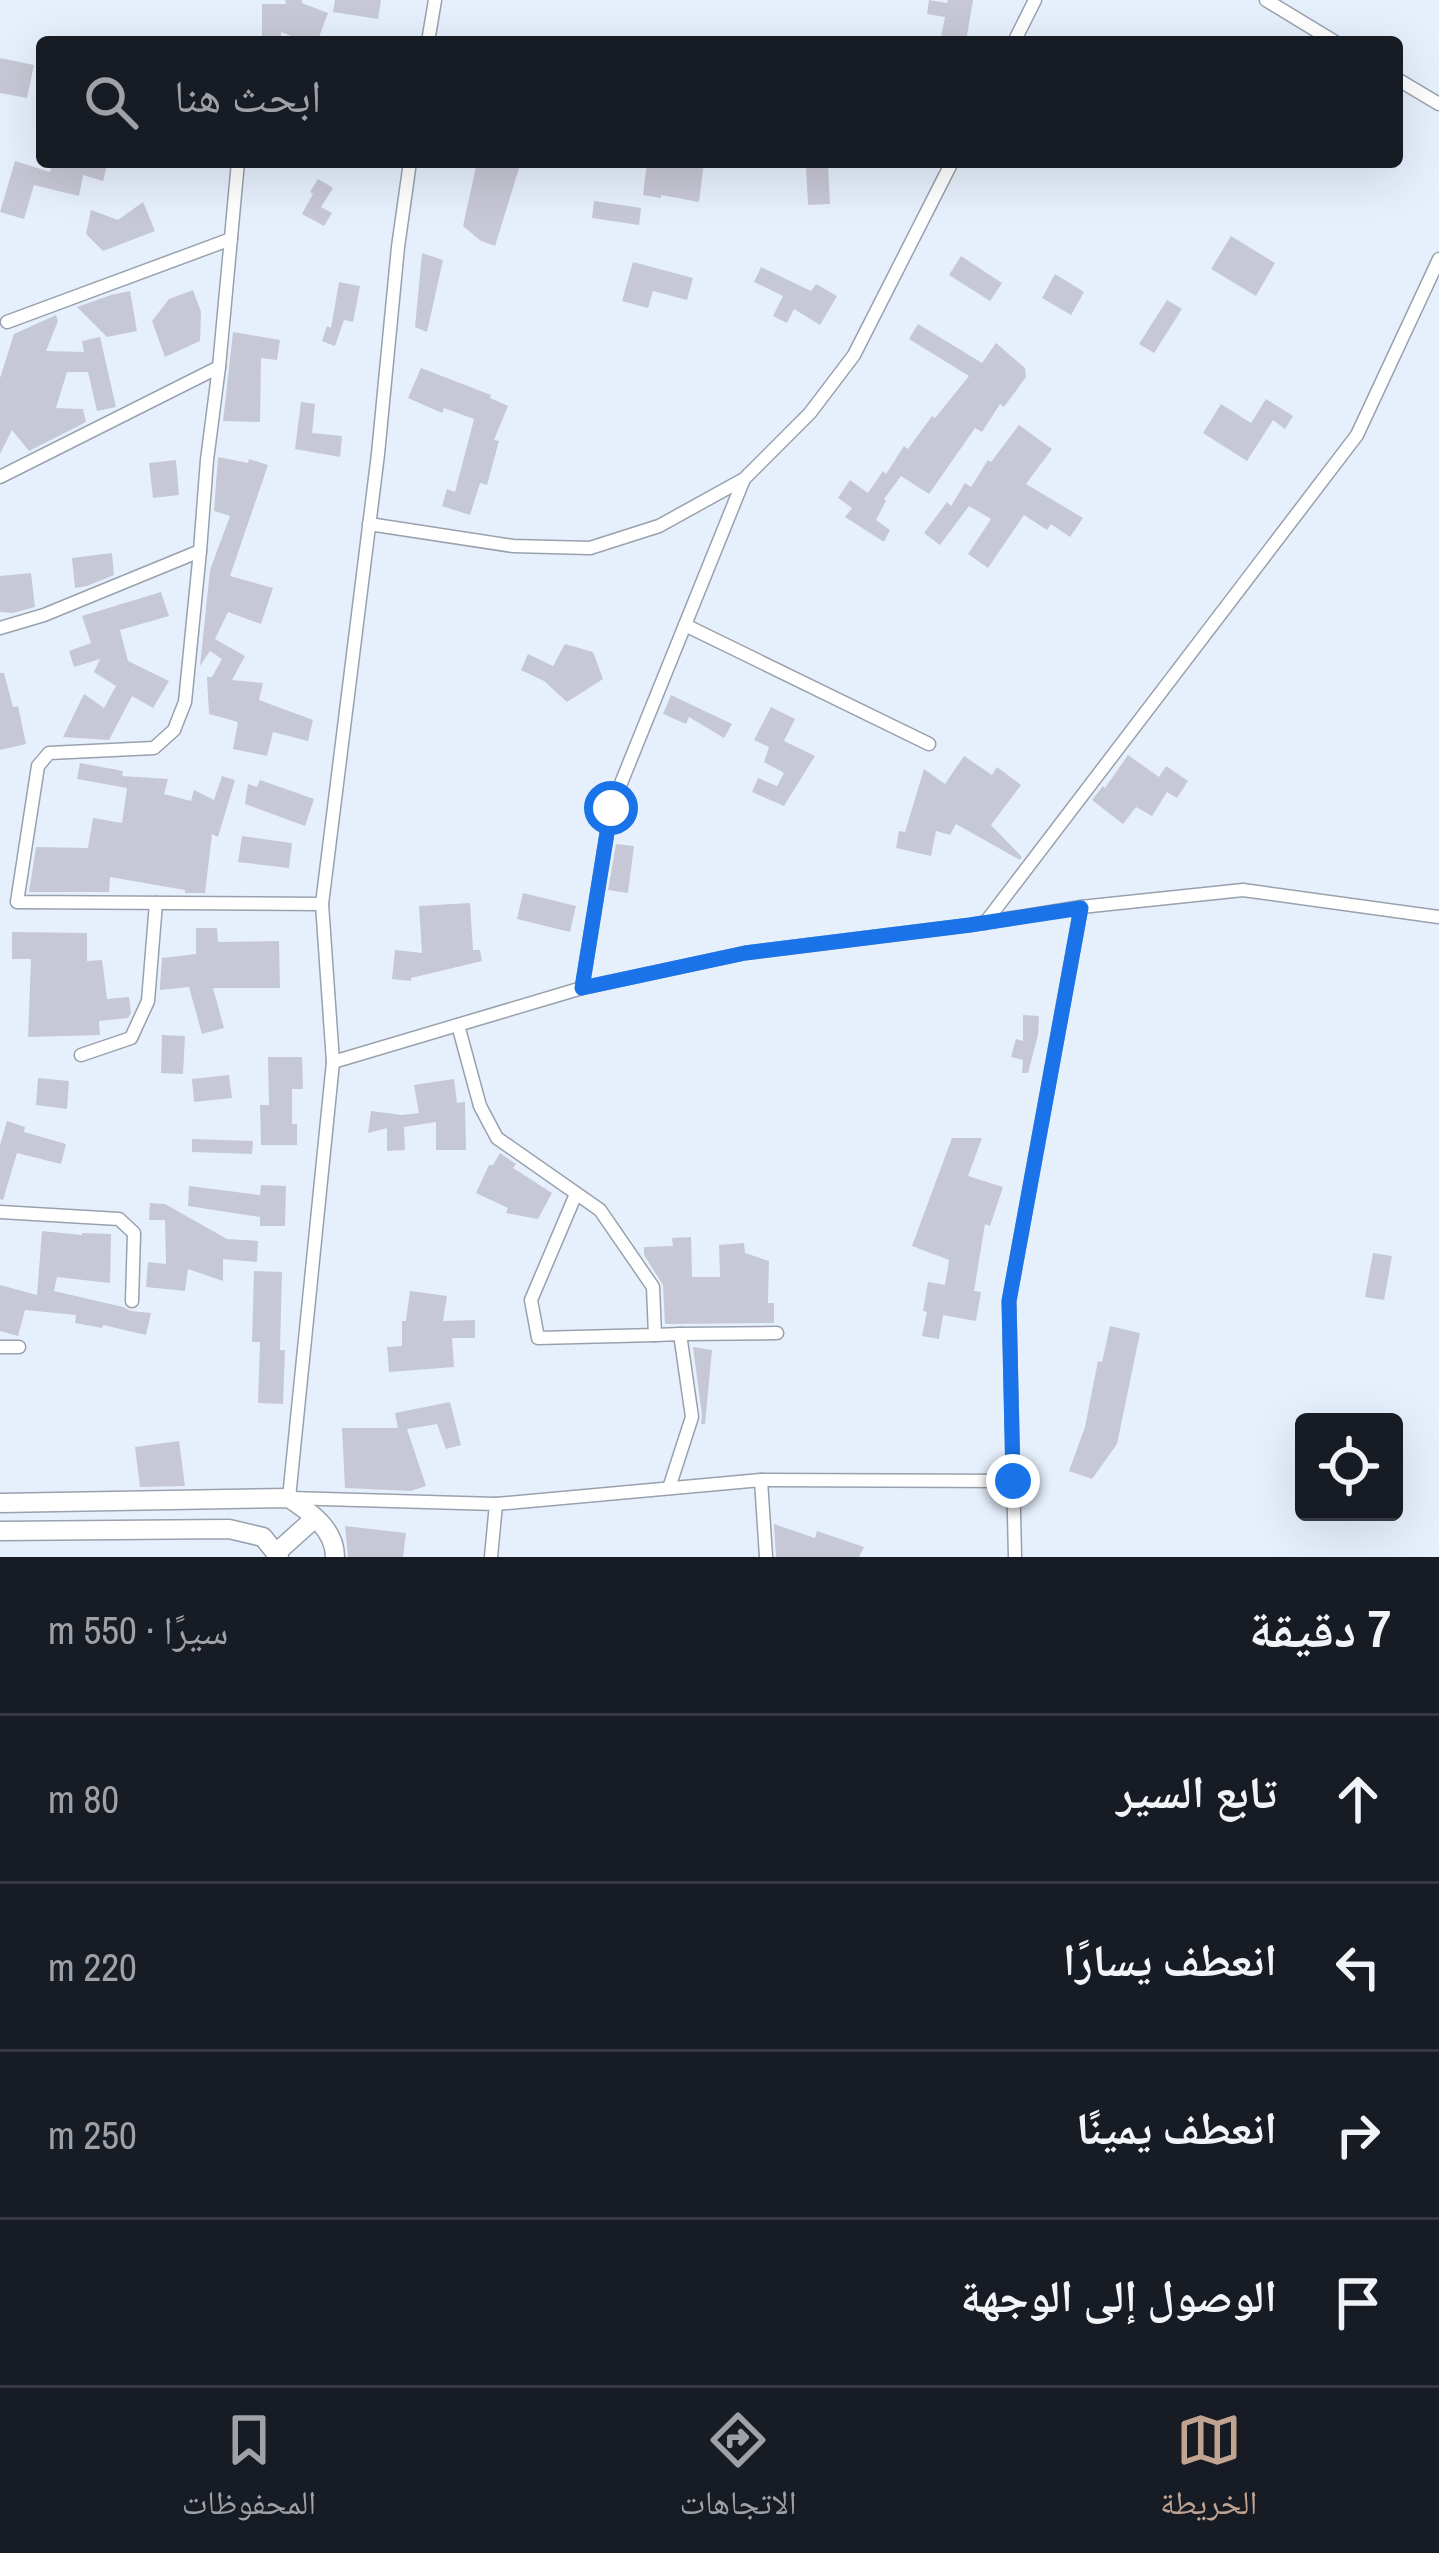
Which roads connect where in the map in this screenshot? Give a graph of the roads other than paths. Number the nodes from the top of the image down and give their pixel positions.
1 (434, 0) edge
2 (1035, 0) edge
3 (1266, 0) edge
4 (429, 36) edge
5 (1017, 36) edge
6 (1326, 36) edge
7 (1403, 83) edge
8 (1439, 104) edge
9 (237, 168) edge
10 (409, 168) edge
11 (949, 168) edge
12 (231, 238) junction
13 (1439, 259) edge
14 (7, 322) dead end
15 (219, 367) junction
16 (0, 477) edge
17 (744, 479) junction
18 (369, 524) junction
19 (200, 551) junction
20 (685, 625) junction
21 (0, 628) edge
22 (929, 744) dead end
23 (17, 902) junction
24 (156, 903) junction
25 (0, 904) edge
26 (322, 904) junction
27 (1081, 908) junction
28 (1439, 917) edge
29 (985, 923) junction
30 (582, 988) junction
31 (458, 1024) junction
32 (81, 1055) dead end
33 (333, 1062) junction
34 (576, 1194) junction
35 (0, 1212) edge
36 (132, 1301) dead end
37 (777, 1333) dead end
38 (656, 1334) junction
39 (680, 1334) junction
40 (0, 1347) edge
41 (19, 1347) dead end
42 (761, 1480) junction
43 (1013, 1481) junction
44 (669, 1489) junction
45 (289, 1498) junction
46 (0, 1503) edge
47 (496, 1504) junction
48 (315, 1518) junction
49 (0, 1531) edge
50 (278, 1555) edge
51 (335, 1557) edge
52 (491, 1557) edge
53 (766, 1557) edge
54 (1015, 1557) edge

1 - 4 street
2 - 5 street
3 - 6 street
7 - 8 street
9 - 12 street
10 - 18 street
11 - 17 street
12 - 14 street
12 - 15 street
13 - 29 street
15 - 16 street
15 - 19 street
17 - 18 street
17 - 20 street
18 - 26 street
19 - 21 street
19 - 23 street
20 - 22 street
20 - 30 street
23 - 24 street
23 - 25 street
24 - 26 street
24 - 32 street
26 - 33 street
27 - 28 street
27 - 29 street
27 - 43 street
29 - 30 street
30 - 31 street
31 - 33 street
31 - 34 street
33 - 45 street
34 - 38 street
34 - 38 street
35 - 36 street
37 - 39 street
38 - 39 street
39 - 44 street
40 - 41 street
42 - 43 street
42 - 44 street
42 - 53 street
43 - 54 street
44 - 47 street
45 - 46 street
45 - 47 street
45 - 48 street
47 - 52 street
48 - 50 street
48 - 51 street
49 - 50 street

